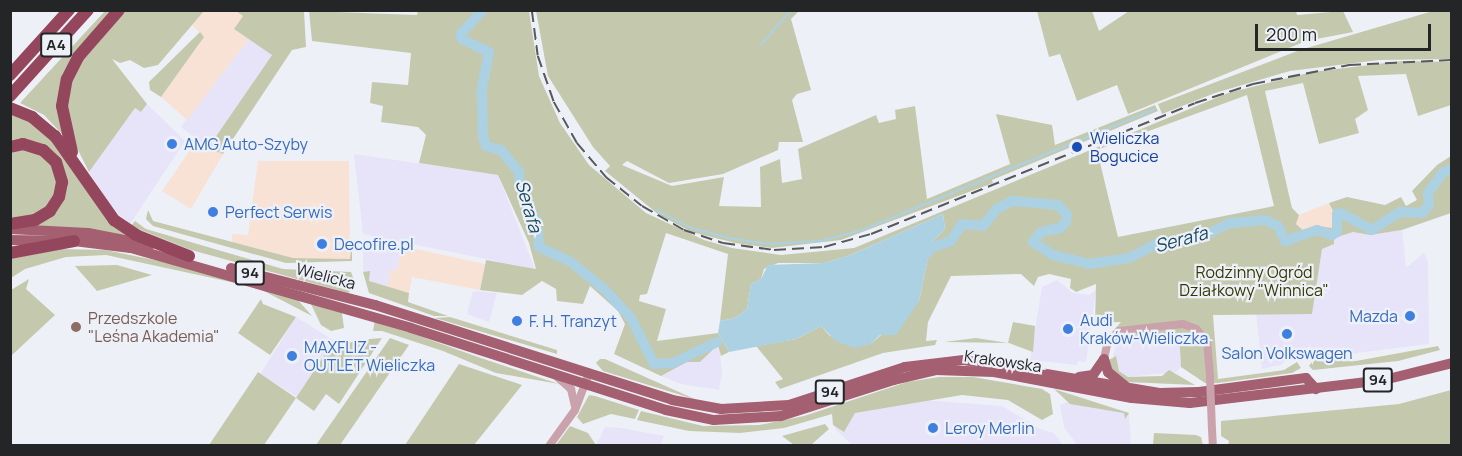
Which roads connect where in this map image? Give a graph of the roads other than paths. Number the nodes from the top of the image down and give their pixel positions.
1 (88, 10) edge
2 (119, 10) edge
3 (65, 15) edge
4 (10, 61) edge
5 (10, 75) edge
6 (24, 80) junction
7 (10, 96) edge
8 (10, 102) edge
9 (10, 108) edge
10 (10, 147) edge
11 (75, 158) junction
12 (10, 224) edge
13 (10, 230) edge
14 (10, 240) edge
15 (74, 241) junction
16 (10, 254) edge
17 (189, 256) junction
18 (1104, 359) junction
19 (1452, 363) edge
20 (589, 373) junction
21 (553, 374) junction
22 (1073, 378) junction
23 (585, 385) junction
24 (627, 385) joint
25 (1316, 389) junction
26 (1134, 390) junction
27 (575, 410) junction
28 (549, 446) edge
29 (1213, 446) edge

1 - 6 highway, A4
2 - 11 highway
3 - 4 highway
3 - 5 highway, A4
6 - 7 highway, A4
6 - 8 highway
9 - 11 highway
10 - 12 highway
11 - 17 highway
13 - 17 main road, Wielicka
14 - 15 main road, Wielicka
15 - 16 highway, 94
15 - 21 main road, Wielicka / 94
17 - 20 main road, Wielicka / 94
18 - 22 main road
18 - 26 main road
18 - 29 street, bridge
19 - 25 main road, Krakowska / 94
20 - 23 street
20 - 24 main road, Wielicka / 94
21 - 23 main road, Krakowska / 94
21 - 27 street
22 - 24 main road, Krakowska / 94
22 - 26 main road, Krakowska / 94
23 - 25 main road, Krakowska / 94
23 - 27 street
25 - 26 main road, Krakowska / 94
27 - 28 street

